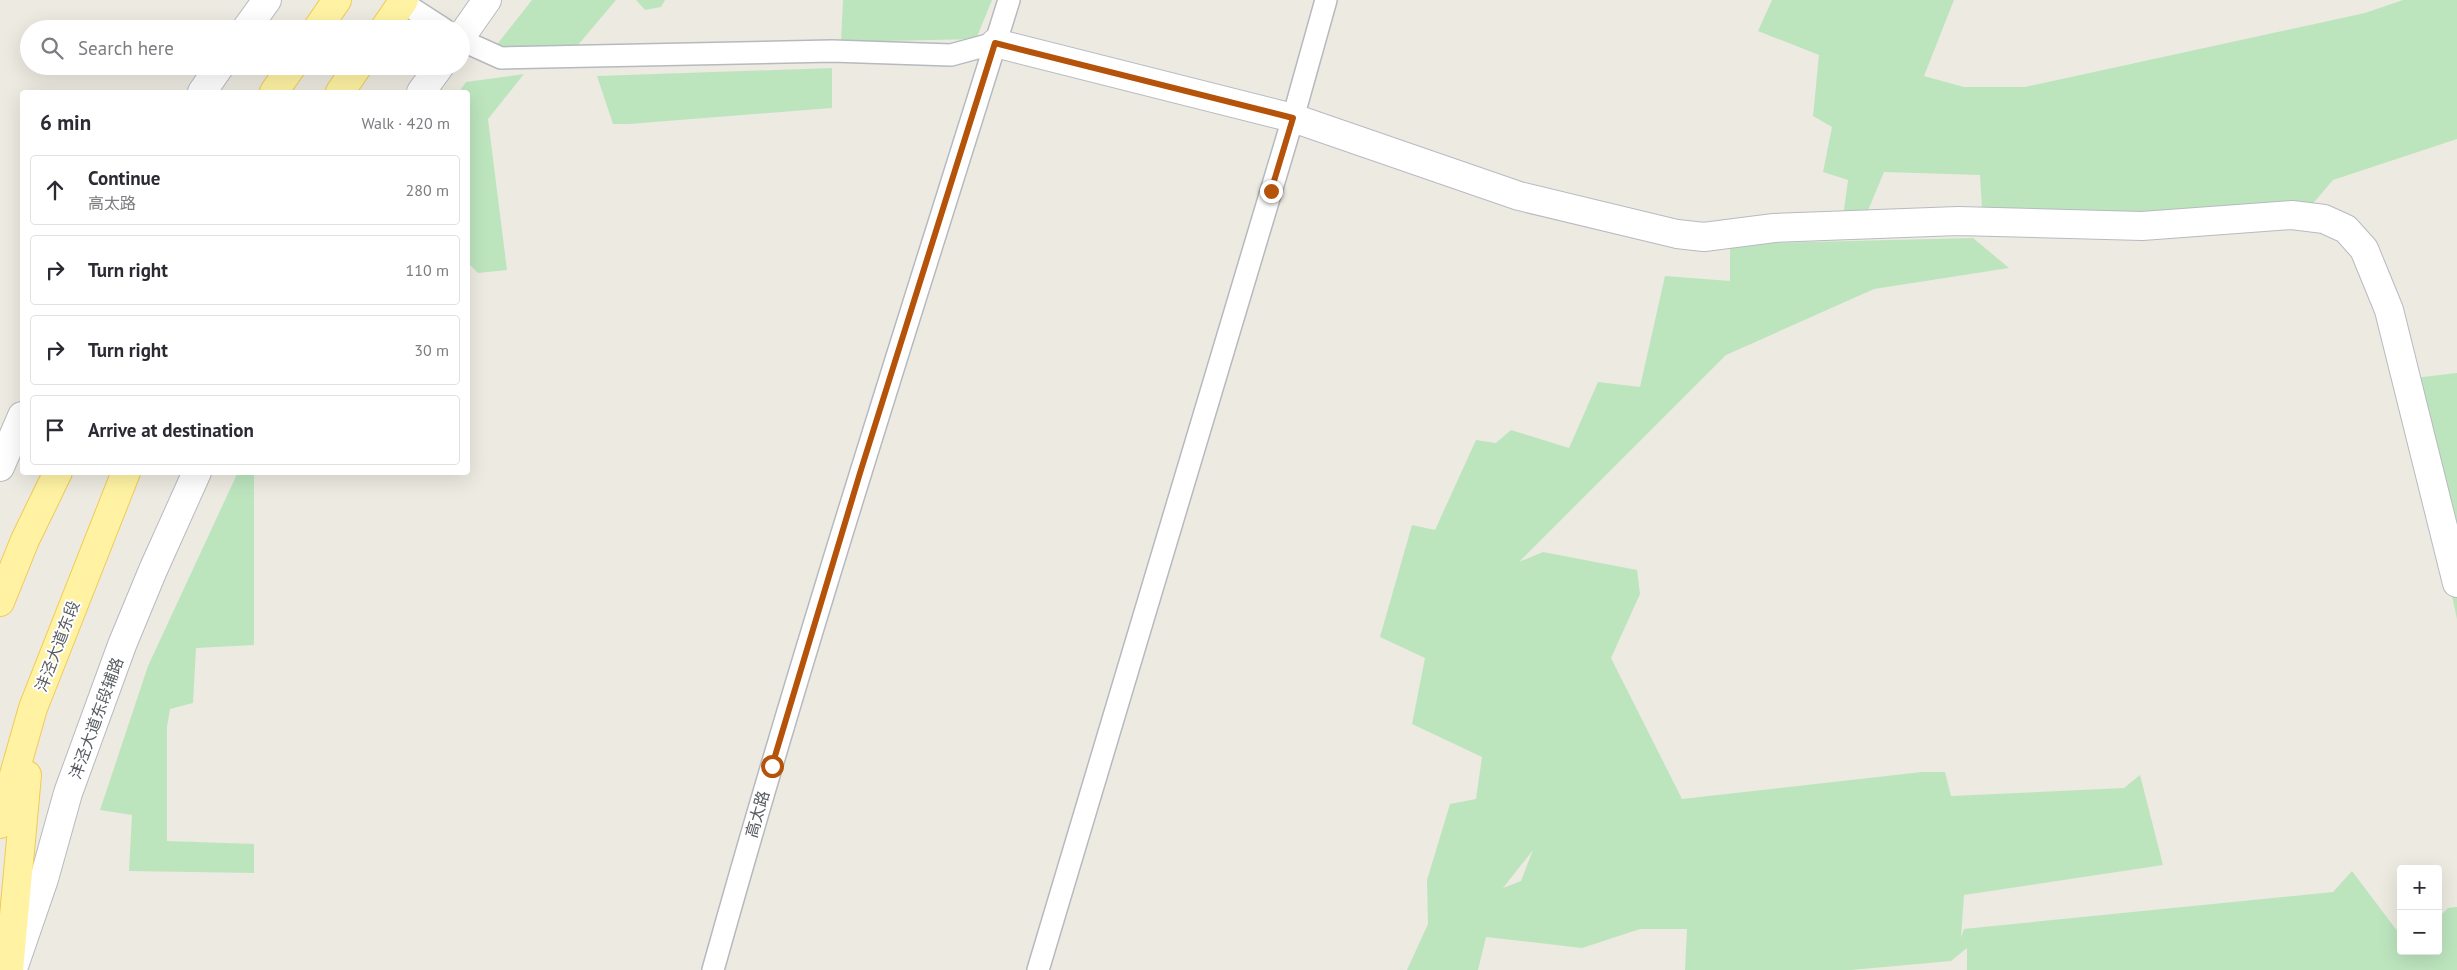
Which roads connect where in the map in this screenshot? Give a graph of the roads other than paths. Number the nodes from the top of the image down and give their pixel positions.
1 (267, 0) edge
2 (337, 0) edge
3 (487, 0) edge
4 (1009, 0) edge
5 (1326, 0) edge
6 (403, 1) edge
7 (253, 20) edge
8 (323, 20) edge
9 (390, 20) edge
10 (431, 20) edge
11 (470, 25) edge
12 (470, 42) edge
13 (995, 43) junction
14 (214, 75) edge
15 (286, 75) edge
16 (352, 75) edge
17 (433, 75) edge
18 (203, 90) edge
19 (275, 90) edge
20 (341, 90) edge
21 (422, 90) edge
22 (1293, 118) junction
23 (20, 421) edge
24 (0, 468) edge
25 (57, 475) edge
26 (125, 475) edge
27 (196, 475) edge
28 (2457, 582) edge
29 (0, 602) edge
30 (33, 708) junction
31 (0, 824) edge
32 (9, 970) edge
33 (13, 970) edge
34 (713, 970) edge
35 (1038, 970) edge

1 - 7 street
2 - 8 main road
3 - 11 street
4 - 13 street, 高太路
5 - 22 street
6 - 9 main road
6 - 10 street
12 - 13 street
13 - 22 street
13 - 34 street, 高太路
14 - 18 street
15 - 19 main road
16 - 20 main road
17 - 21 street
22 - 28 street
22 - 35 street
23 - 24 street
25 - 29 main road
26 - 30 main road, 沣泾大道东段
27 - 33 street, 沣泾大道东段辅路
30 - 31 main road, 沣泾大道东段
30 - 32 main road

